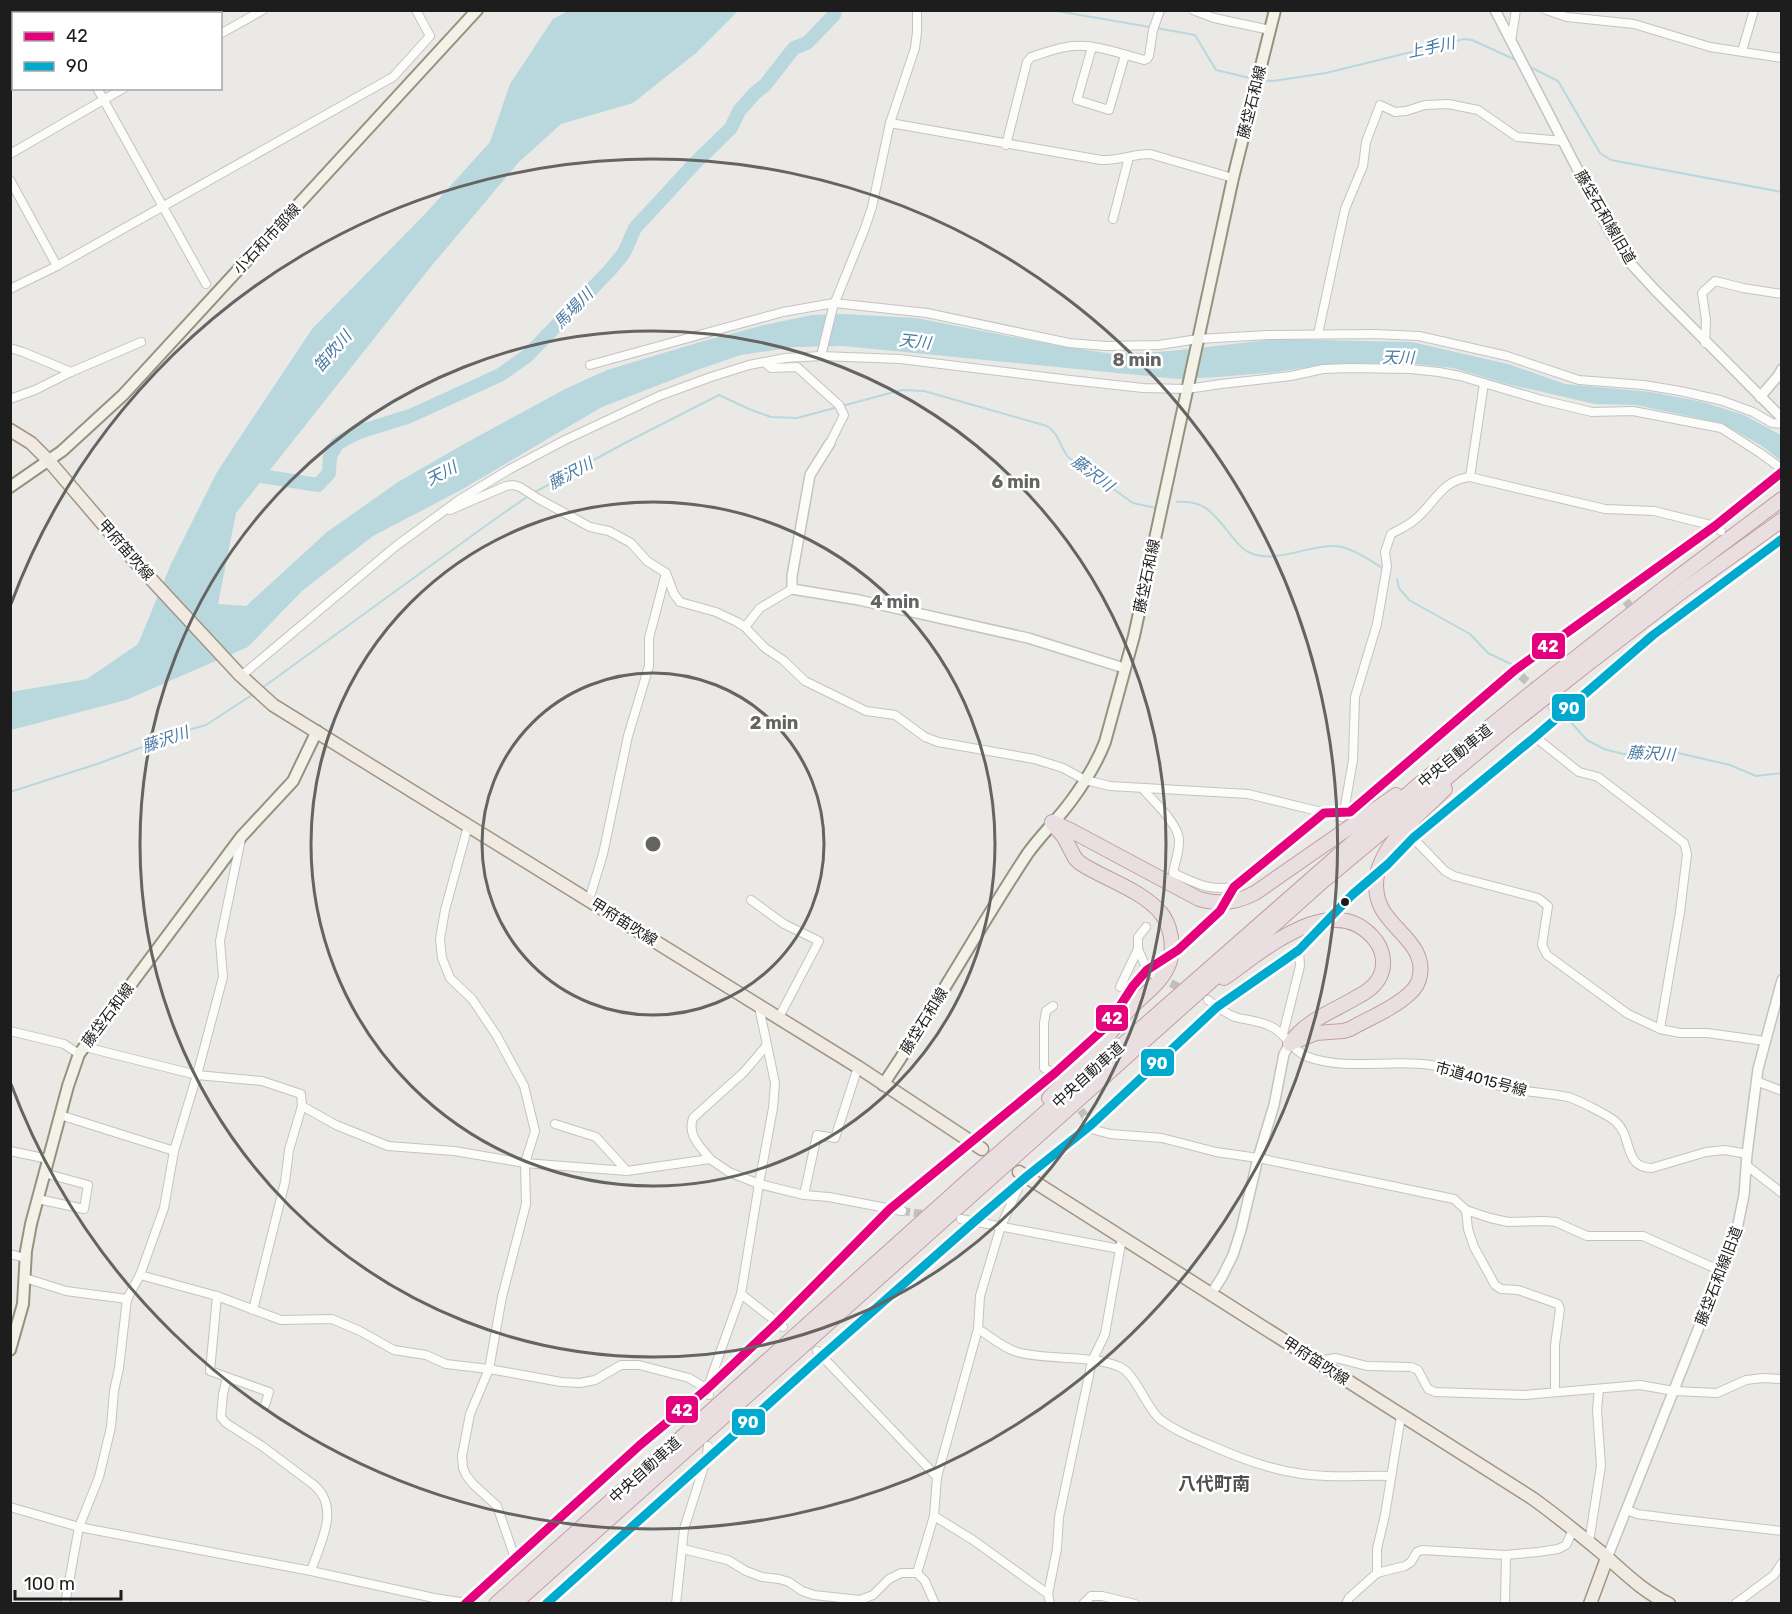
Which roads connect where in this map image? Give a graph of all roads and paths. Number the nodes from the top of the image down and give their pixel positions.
1 (263, 10) edge
2 (416, 10) edge
3 (477, 10) edge
4 (917, 10) edge
5 (1160, 10) edge
6 (1193, 10) edge
7 (1275, 10) edge
8 (1495, 10) edge
9 (1516, 10) edge
10 (1546, 10) edge
11 (1754, 10) edge
12 (1270, 30) junction
13 (222, 33) edge
14 (1511, 41) junction
15 (1092, 46) junction
16 (1742, 51) junction
17 (1125, 55) junction
18 (1782, 58) edge
19 (98, 90) edge
20 (121, 90) edge
21 (104, 100) junction
22 (890, 123) junction
23 (1563, 141) junction
24 (1006, 145) junction
25 (10, 154) edge
26 (1129, 157) junction
27 (1233, 178) junction
28 (10, 180) edge
29 (163, 206) junction
30 (1113, 219) dead end
31 (57, 266) junction
32 (206, 284) dead end
33 (10, 289) edge
34 (1782, 294) edge
35 (833, 304) junction
36 (1318, 334) junction
37 (141, 342) dead end
38 (1198, 342) junction
39 (1705, 343) junction
40 (10, 348) edge
41 (822, 354) junction
42 (764, 362) junction
43 (590, 365) dead end
44 (1782, 369) edge
45 (71, 372) junction
46 (1484, 383) junction
47 (1187, 387) junction
48 (1760, 397) junction
49 (10, 399) edge
50 (1782, 418) edge
51 (1782, 424) edge
52 (10, 430) edge
53 (830, 443) joint
54 (53, 464) junction
55 (1782, 471) edge
56 (1470, 477) junction
57 (10, 487) edge
58 (1782, 499) edge
59 (442, 512) junction
60 (1782, 520) edge
61 (1718, 528) junction
62 (1782, 538) edge
63 (666, 573) junction
64 (792, 589) junction
65 (746, 627) junction
66 (1647, 628) tunnel mouth
67 (1653, 635) junction
68 (1124, 668) junction
69 (242, 677) junction
70 (1525, 698) junction
71 (1553, 707) dead end
72 (1561, 716) junction
73 (1504, 730) junction
74 (317, 731) junction
75 (1535, 737) junction
76 (1085, 780) junction
77 (1142, 788) junction
78 (1324, 813) junction
79 (1346, 814) junction
80 (1052, 822) junction
81 (468, 826) junction
82 (241, 837) junction
83 (1412, 837) junction
84 (1389, 864) dead end
85 (1371, 880) dead end
86 (589, 900) junction
87 (751, 900) dead end
88 (1220, 910) dead end
89 (1336, 913) dead end
90 (1146, 927) dead end
91 (1322, 928) dead end
92 (1138, 949) junction
93 (1178, 950) dead end
94 (1299, 950) junction
95 (1164, 959) dead end
96 (1150, 972) junction
97 (1782, 980) edge
98 (1120, 987) dead end
99 (1208, 1000) dead end
100 (1053, 1006) dead end
101 (759, 1007) junction
102 (1217, 1007) junction
103 (778, 1019) junction
104 (1660, 1029) junction
105 (10, 1031) edge
106 (1286, 1039) junction
107 (1765, 1041) junction
108 (767, 1045) junction
109 (82, 1050) junction
110 (858, 1067) junction
111 (197, 1075) junction
112 (1057, 1075) junction
113 (1756, 1081) junction
114 (883, 1085) junction
115 (1782, 1091) edge
116 (302, 1106) junction
117 (1070, 1106) junction
118 (60, 1114) junction
119 (1089, 1122) junction
120 (555, 1124) dead end
121 (977, 1146) junction
122 (10, 1151) edge
123 (174, 1151) junction
124 (1747, 1154) junction
125 (1258, 1158) junction
126 (48, 1159) junction
127 (710, 1159) junction
128 (525, 1162) junction
129 (1746, 1165) junction
130 (627, 1171) junction
131 (44, 1173) junction
132 (972, 1177) junction
133 (1022, 1177) junction
134 (759, 1184) junction
135 (1782, 1193) edge
136 (804, 1195) junction
137 (38, 1198) junction
138 (890, 1209) junction
139 (1466, 1210) junction
140 (902, 1211) tunnel mouth
141 (961, 1219) dead end
142 (975, 1221) junction
143 (1001, 1226) junction
144 (1121, 1244) junction
145 (10, 1254) edge
146 (26, 1258) junction
147 (1722, 1271) junction
148 (140, 1275) junction
149 (26, 1278) junction
150 (741, 1294) junction
151 (1211, 1294) junction
152 (217, 1296) junction
153 (127, 1299) junction
154 (253, 1310) junction
155 (780, 1325) junction
156 (978, 1329) junction
157 (10, 1350) edge
158 (820, 1353) junction
159 (1092, 1360) junction
160 (1316, 1361) junction
161 (489, 1369) junction
162 (227, 1378) junction
163 (1782, 1379) edge
164 (1599, 1389) junction
165 (1674, 1391) junction
166 (708, 1392) junction
167 (1555, 1392) junction
168 (265, 1405) dead end
169 (1401, 1416) junction
170 (708, 1446) dead end
171 (706, 1460) junction
172 (1391, 1476) junction
173 (938, 1477) junction
174 (10, 1507) edge
175 (1627, 1510) junction
176 (934, 1516) junction
177 (79, 1527) junction
178 (1574, 1530) junction
179 (1782, 1531) edge
180 (1589, 1542) junction
181 (683, 1549) junction
182 (1506, 1555) junction
183 (515, 1558) junction
184 (1607, 1558) junction
185 (1782, 1563) edge
186 (311, 1570) junction
187 (917, 1573) junction
188 (1377, 1573) junction
189 (1048, 1594) junction
190 (468, 1603) edge
191 (65, 1604) edge
192 (496, 1604) edge
193 (514, 1604) edge
194 (546, 1604) edge
195 (676, 1604) edge
196 (935, 1604) edge
197 (1050, 1604) edge
198 (1083, 1604) edge
199 (1135, 1604) edge
200 (1346, 1604) edge
201 (1505, 1604) edge
202 (1590, 1604) edge
203 (1669, 1604) edge
204 (1735, 1604) edge

1 - 13 street
2 - 29 street
3 - 54 main road, 小石和市部線
4 - 22 street
5 - 17 street
6 - 12 street
7 - 12 main road, 藤垈石和線
8 - 14 street, 藤垈石和線旧道
9 - 14 street
10 - 16 street
11 - 16 street
12 - 27 main road, 藤垈石和線
14 - 23 street, 藤垈石和線旧道
15 - 17 street
15 - 17 street
15 - 24 street
16 - 18 street
19 - 21 street
20 - 21 street
21 - 25 street
21 - 29 street
22 - 24 street
22 - 35 street
23 - 36 street
23 - 39 street, 藤垈石和線旧道
24 - 26 street
26 - 27 street
26 - 30 street
27 - 38 main road, 藤垈石和線
28 - 31 street
29 - 31 street
29 - 32 street
31 - 33 street
34 - 39 street
35 - 38 street
35 - 41 street
35 - 43 street
36 - 38 street
36 - 51 street
37 - 45 street
38 - 47 main road, 藤垈石和線
39 - 48 street, 藤垈石和線旧道
40 - 45 street
41 - 42 street
41 - 47 street
42 - 53 street
42 - 59 street
44 - 48 street
45 - 49 street
46 - 47 street
46 - 55 street
46 - 56 street
47 - 68 main road, 藤垈石和線
48 - 50 street, 藤垈石和線旧道
52 - 54 main road, 甲府笛吹線
53 - 64 street
54 - 57 main road, 小石和市部線
54 - 69 main road, 甲府笛吹線
55 - 61 street
56 - 61 street
56 - 79 street
58 - 70 highway, 中央自動車道
59 - 63 street
59 - 69 street
60 - 73 highway, 中央自動車道
61 - 79 street
62 - 67 street
63 - 65 street
63 - 86 street
64 - 65 street
64 - 68 street
65 - 76 street
66 - 67 street
67 - 72 street
68 - 76 main road, 藤垈石和線
69 - 74 main road, 甲府笛吹線
70 - 80 highway
70 - 132 highway, 中央自動車道
71 - 72 street
72 - 75 street
73 - 106 highway
73 - 117 highway, 中央自動車道
74 - 81 main road, 甲府笛吹線
74 - 82 main road, 藤垈石和線
75 - 83 street
75 - 104 street
76 - 77 street
76 - 80 main road, 藤垈石和線
77 - 78 street
77 - 78 street
78 - 79 street
80 - 114 main road, 藤垈石和線
80 - 132 highway
81 - 86 main road, 甲府笛吹線
81 - 128 street
82 - 109 main road, 藤垈石和線
82 - 111 street
83 - 84 street
83 - 104 street
85 - 89 street
86 - 101 main road, 甲府笛吹線
87 - 103 street
88 - 93 street
90 - 92 street
91 - 94 street
92 - 96 street
92 - 98 street
94 - 102 street
94 - 106 street
95 - 96 street
96 - 112 street
97 - 107 street, 藤垈石和線旧道
99 - 102 street
100 - 112 street
101 - 103 main road, 甲府笛吹線
101 - 108 street
102 - 106 street
102 - 119 street
103 - 110 main road, 甲府笛吹線
104 - 107 street
105 - 109 street
106 - 117 highway
106 - 124 street, 市道4015号線
106 - 125 street
107 - 113 street, 藤垈石和線旧道
108 - 127 street
108 - 134 street
109 - 111 street
109 - 118 main road, 藤垈石和線
110 - 114 main road, 甲府笛吹線
110 - 136 street
111 - 116 street
111 - 123 street
112 - 121 street
113 - 115 street
113 - 124 street, 藤垈石和線旧道
114 - 121 main road, 甲府笛吹線
116 - 128 street
116 - 154 street
117 - 193 highway, 中央自動車道
118 - 123 street
118 - 126 main road, 藤垈石和線
119 - 125 street
119 - 133 street
120 - 130 street
121 - 138 street
122 - 126 street
123 - 148 street
124 - 129 street, 藤垈石和線旧道
125 - 139 street
125 - 151 street
126 - 131 main road, 藤垈石和線
127 - 130 street
127 - 134 street
128 - 130 street
128 - 161 street
129 - 135 street
129 - 147 street, 藤垈石和線旧道
131 - 137 main road, 藤垈石和線
131 - 137 street
132 - 192 highway, 中央自動車道
133 - 142 street
133 - 143 street
133 - 144 main road, 甲府笛吹線
134 - 136 street
134 - 150 street
136 - 138 street
137 - 146 main road, 藤垈石和線
138 - 140 street
138 - 155 street
139 - 147 street
139 - 167 street
141 - 142 street
142 - 143 street
142 - 158 street
143 - 144 street
143 - 156 street
144 - 151 main road, 甲府笛吹線
144 - 159 street
145 - 146 street
146 - 149 main road, 藤垈石和線
147 - 165 street, 藤垈石和線旧道
148 - 152 street
148 - 153 street
149 - 153 street
149 - 157 main road, 藤垈石和線
150 - 155 street
150 - 166 street
151 - 160 main road, 甲府笛吹線
152 - 154 street
152 - 162 street
153 - 177 street
154 - 161 street
155 - 166 street
156 - 159 street
156 - 173 street
158 - 171 street
158 - 173 street
159 - 172 street
159 - 189 street
160 - 167 street
160 - 169 main road, 甲府笛吹線
161 - 166 street
161 - 183 street
162 - 168 street
162 - 186 street
163 - 165 street
164 - 165 street
164 - 167 street
164 - 180 street
165 - 175 street, 藤垈石和線旧道
166 - 183 street
169 - 172 street
169 - 178 main road, 甲府笛吹線
170 - 171 street
171 - 181 street
171 - 194 street
172 - 188 street
173 - 176 street
174 - 177 street
175 - 179 street
175 - 184 street, 藤垈石和線旧道
176 - 187 street
176 - 189 street
177 - 186 street
177 - 191 street
178 - 180 main road, 甲府笛吹線
178 - 182 street
180 - 184 main road, 甲府笛吹線
181 - 187 street
181 - 195 street
182 - 188 street
182 - 201 street
183 - 190 street
184 - 202 main road
184 - 203 main road, 甲府笛吹線
185 - 204 street
186 - 190 street
187 - 196 street
188 - 200 street
189 - 197 street
198 - 199 street

